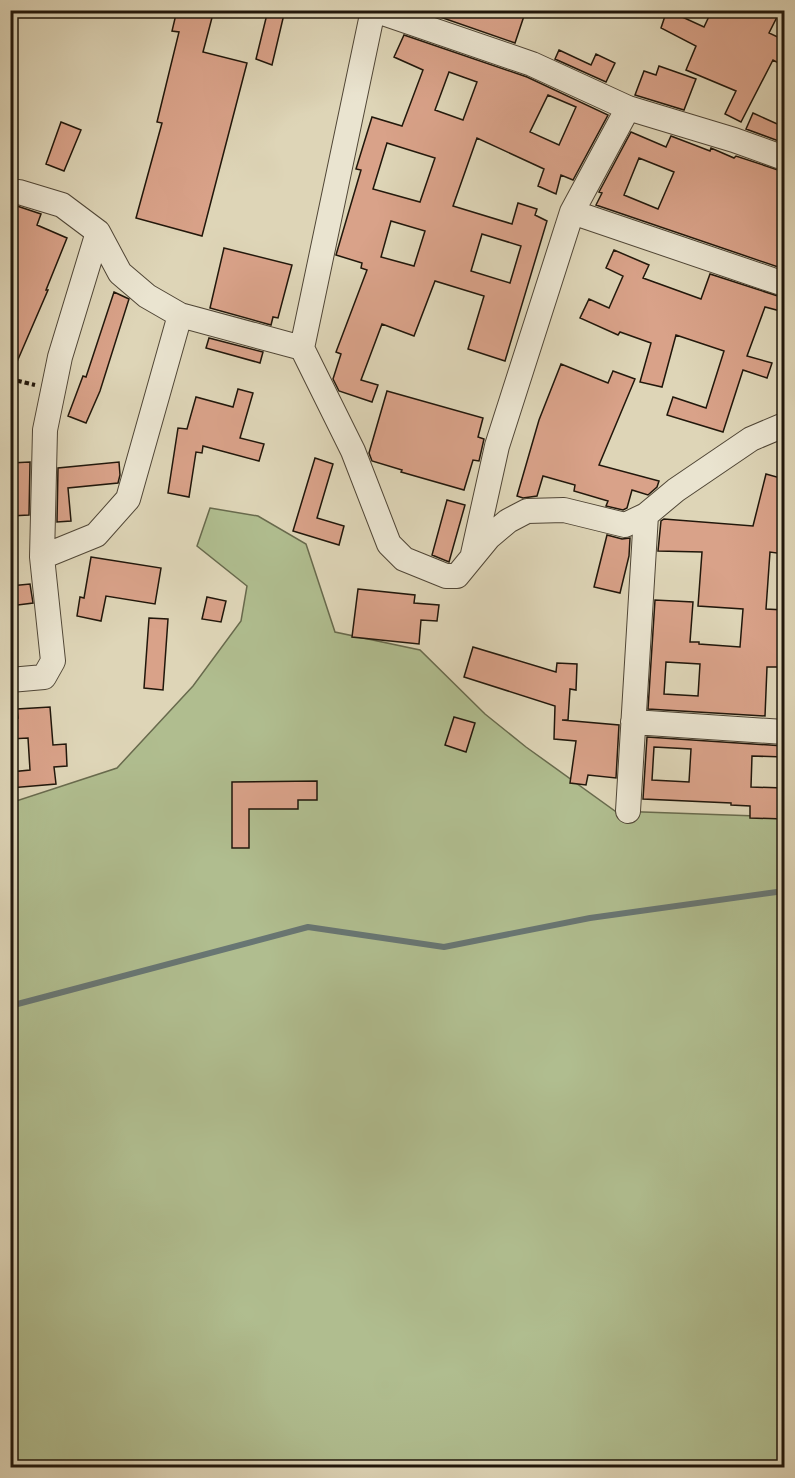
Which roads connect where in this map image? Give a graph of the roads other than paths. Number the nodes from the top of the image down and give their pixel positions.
1 (373, 10) edge
2 (628, 108) junction
3 (784, 158) edge
4 (10, 192) edge
5 (572, 212) junction
6 (98, 232) junction
7 (784, 284) edge
8 (180, 315) junction
9 (302, 348) junction
10 (784, 425) edge
11 (646, 515) junction
12 (42, 557) junction
13 (473, 557) junction
14 (10, 680) edge
15 (633, 722) junction
16 (784, 732) edge
17 (628, 811) dead end

1 - 2 street
1 - 9 street
2 - 3 street
2 - 5 street
4 - 6 street
5 - 7 street
5 - 13 street
6 - 8 street
6 - 12 street
8 - 9 street
8 - 12 street
9 - 13 street
10 - 11 street
11 - 13 street
11 - 15 street
12 - 14 street
15 - 16 street
15 - 17 street

